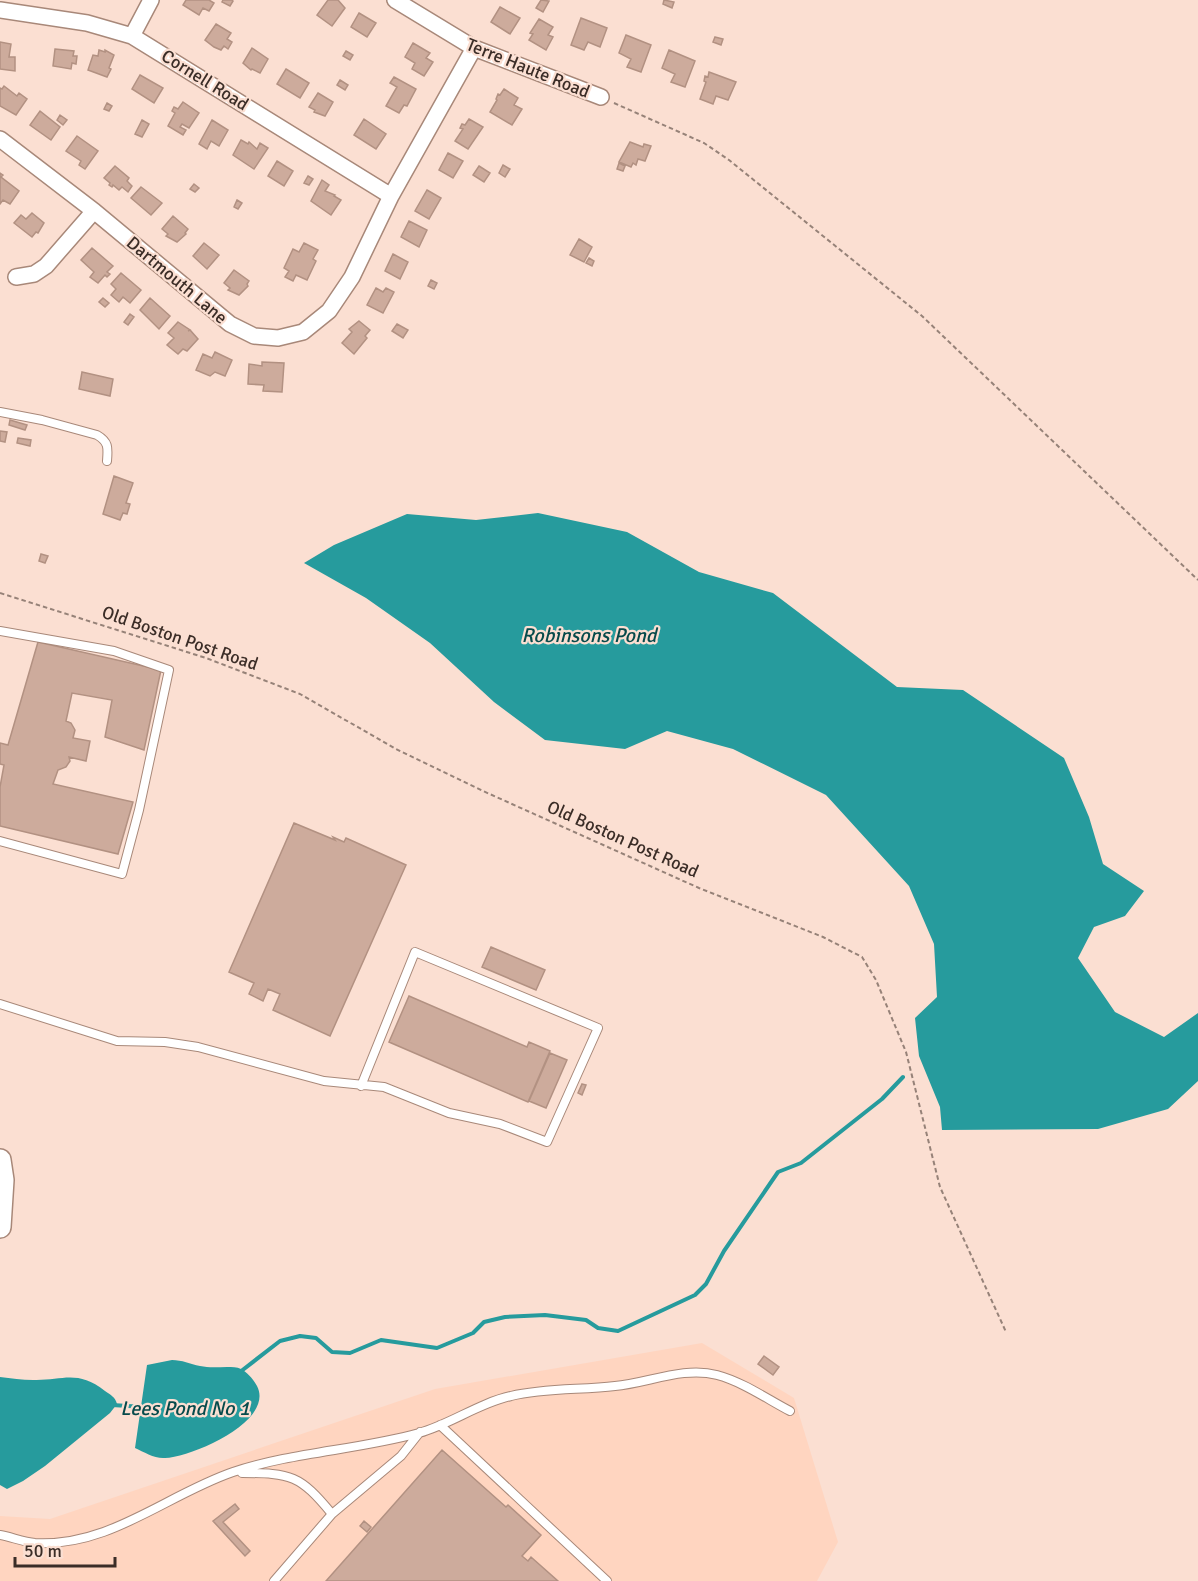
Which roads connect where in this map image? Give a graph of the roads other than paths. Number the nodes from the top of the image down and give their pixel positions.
1 (151, 0) edge
2 (395, 0) edge
3 (0, 10) edge
4 (132, 36) junction
5 (474, 48) junction
6 (601, 97) road end
7 (0, 138) edge
8 (391, 196) junction
9 (94, 211) junction
10 (16, 277) dead end
11 (0, 412) edge
12 (107, 461) dead end
13 (0, 632) edge
14 (0, 841) edge
15 (0, 1004) edge
16 (361, 1086) junction
17 (0, 1160) edge
18 (0, 1227) edge
19 (790, 1411) dead end
20 (440, 1425) junction
21 (420, 1432) junction
22 (232, 1473) junction
23 (332, 1514) junction
24 (0, 1535) edge
25 (274, 1581) edge
26 (607, 1581) edge

1 - 4 street
2 - 5 street, Terre Haute Road
3 - 4 street, Cornell Road
4 - 8 street, Cornell Road
5 - 6 street, Terre Haute Road
5 - 8 street, Dartmouth Lane
7 - 9 street, Dartmouth Lane
8 - 9 street, Dartmouth Lane
9 - 10 street
11 - 12 lane
13 - 14 lane
15 - 16 lane
16 - 16 lane
17 - 18 main road
19 - 20 lane
20 - 21 lane
20 - 26 lane
21 - 22 lane
21 - 23 lane
22 - 23 lane
22 - 24 lane
23 - 25 lane

